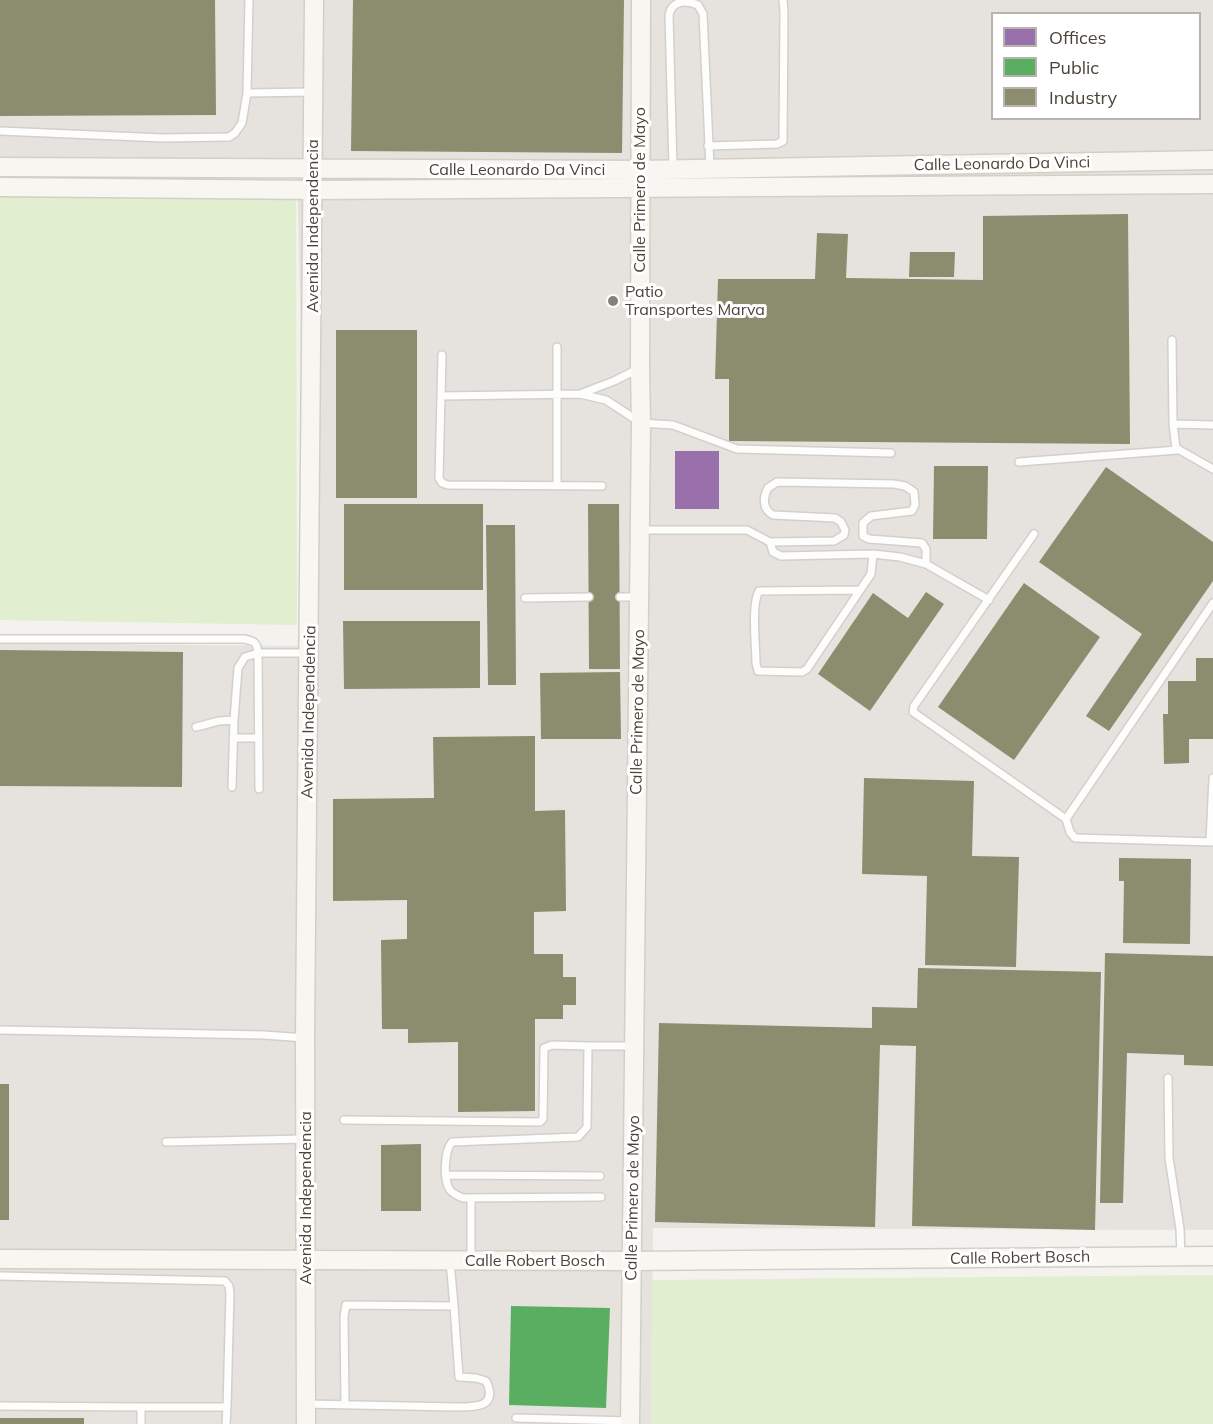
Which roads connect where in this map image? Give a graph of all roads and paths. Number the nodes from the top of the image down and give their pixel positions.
1 (249, 0) edge
2 (314, 0) edge
3 (641, 0) edge
4 (783, 0) edge
5 (314, 92) junction
6 (247, 93) junction
7 (0, 131) edge
8 (708, 146) junction
9 (1213, 160) edge
10 (0, 167) edge
11 (313, 169) junction
12 (710, 169) junction
13 (640, 170) junction
14 (673, 170) junction
15 (1213, 184) edge
16 (0, 187) edge
17 (640, 189) junction
18 (313, 190) junction
19 (1173, 340) dead end
20 (557, 347) dead end
21 (442, 355) dead end
22 (640, 368) junction
23 (557, 394) junction
24 (580, 394) junction
25 (442, 396) junction
26 (641, 423) junction
27 (1173, 424) junction
28 (1213, 425) edge
29 (1178, 450) junction
30 (891, 453) dead end
31 (1019, 462) dead end
32 (1213, 470) edge
33 (557, 485) junction
34 (602, 486) dead end
35 (640, 530) junction
36 (1034, 534) dead end
37 (770, 542) junction
38 (873, 554) junction
39 (926, 564) junction
40 (860, 590) junction
41 (589, 597) dead end
42 (620, 597) dead end
43 (639, 597) junction
44 (525, 598) dead end
45 (989, 600) junction
46 (1213, 603) edge
47 (0, 639) edge
48 (258, 653) junction
49 (309, 653) junction
50 (234, 720) junction
51 (196, 727) dead end
52 (233, 738) junction
53 (259, 738) junction
54 (1213, 778) edge
55 (232, 787) dead end
56 (259, 789) dead end
57 (1066, 819) junction
58 (1211, 842) edge
59 (0, 1030) edge
60 (305, 1038) junction
61 (588, 1046) junction
62 (634, 1046) junction
63 (1168, 1078) dead end
64 (344, 1120) dead end
65 (305, 1139) junction
66 (166, 1142) dead end
67 (447, 1175) junction
68 (600, 1176) dead end
69 (601, 1197) dead end
70 (471, 1199) junction
71 (1181, 1256) junction
72 (1213, 1256) edge
73 (0, 1259) edge
74 (306, 1260) junction
75 (450, 1261) junction
76 (471, 1261) junction
77 (632, 1261) junction
78 (0, 1276) edge
79 (454, 1306) junction
80 (306, 1404) junction
81 (345, 1404) junction
82 (0, 1406) edge
83 (141, 1407) junction
84 (227, 1407) junction
85 (516, 1418) dead end
86 (630, 1422) edge
87 (141, 1424) edge
88 (226, 1424) edge
89 (306, 1424) edge

1 - 6 lane
2 - 5 main road, Avenida Independencia
3 - 13 main road, Calle Primero de Mayo
4 - 8 lane
5 - 6 lane
5 - 11 main road, Avenida Independencia
6 - 7 lane
8 - 12 lane
8 - 14 lane
9 - 12 main road, Calle Leonardo Da Vinci
10 - 11 main road, Calle Leonardo Da Vinci
11 - 13 main road, Calle Leonardo Da Vinci
11 - 18 main road, Avenida Independencia
12 - 14 main road, Calle Leonardo Da Vinci
13 - 14 main road, Calle Leonardo Da Vinci
13 - 17 main road, Calle Primero de Mayo
15 - 17 main road, Calle Leonardo Da Vinci
16 - 18 main road, Calle Leonardo Da Vinci
17 - 18 main road, Calle Leonardo Da Vinci
17 - 22 main road, Calle Primero de Mayo
18 - 49 main road, Avenida Independencia
19 - 27 lane
20 - 23 lane
21 - 25 lane
22 - 24 lane
22 - 26 main road, Calle Primero de Mayo
23 - 24 lane
23 - 25 lane
23 - 33 lane
24 - 26 lane
25 - 33 lane
26 - 30 lane
26 - 35 main road, Calle Primero de Mayo
27 - 28 lane
27 - 29 lane
29 - 31 lane
29 - 32 lane
33 - 34 lane
35 - 37 lane
35 - 43 main road, Calle Primero de Mayo
36 - 45 lane
37 - 38 lane
37 - 39 lane
38 - 39 lane
38 - 40 lane
39 - 45 lane
40 - 40 lane
41 - 44 lane
42 - 43 lane
43 - 62 main road, Calle Primero de Mayo
45 - 57 lane
46 - 57 lane
47 - 48 lane
48 - 49 lane
48 - 50 lane
48 - 53 lane
49 - 60 main road, Avenida Independencia
50 - 51 lane
50 - 52 lane
52 - 53 lane
52 - 55 lane
53 - 56 lane
54 - 58 lane
57 - 58 lane
59 - 60 lane
60 - 65 main road, Avenida Independencia
61 - 62 lane
61 - 64 lane
61 - 67 lane
62 - 77 main road, Calle Primero de Mayo
63 - 71 lane
65 - 66 lane
65 - 74 main road, Avenida Independencia
67 - 68 lane
67 - 70 lane
69 - 70 lane
70 - 76 lane
71 - 72 main road, Calle Robert Bosch
71 - 77 main road, Calle Robert Bosch
73 - 74 main road, Calle Robert Bosch
74 - 75 main road, Calle Robert Bosch
74 - 80 main road, Avenida Independencia
75 - 76 main road, Calle Robert Bosch
75 - 79 lane
76 - 77 main road, Calle Robert Bosch
77 - 86 main road, Calle Primero de Mayo
78 - 84 lane
79 - 81 lane
79 - 81 lane
80 - 81 lane
80 - 89 main road, Avenida Independencia
82 - 83 lane
83 - 84 lane
83 - 87 lane
84 - 88 lane
85 - 86 lane

